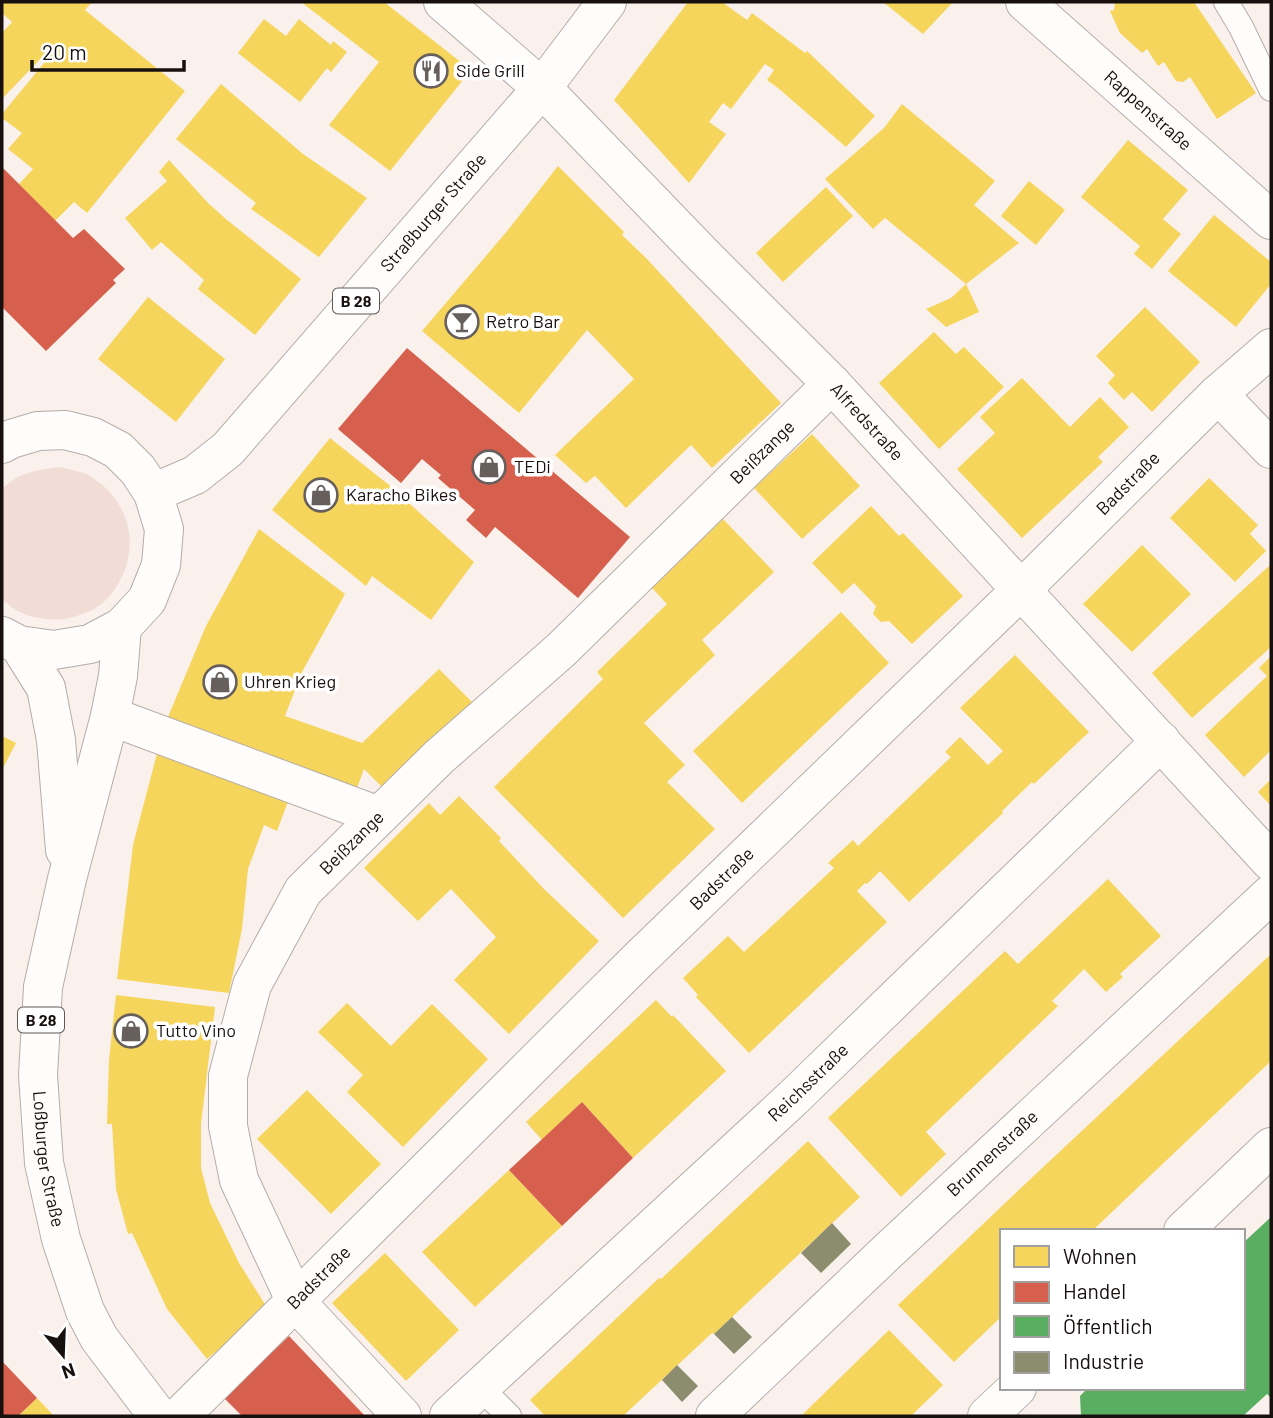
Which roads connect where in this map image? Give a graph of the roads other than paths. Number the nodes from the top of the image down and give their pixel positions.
1 (443, 2) edge
2 (607, 2) edge
3 (1025, 2) edge
4 (1226, 2) edge
5 (542, 88) junction
6 (1271, 89) edge
7 (1271, 220) edge
8 (1271, 348) edge
9 (832, 384) junction
10 (1218, 394) junction
11 (2, 444) edge
12 (1271, 449) edge
13 (153, 493) junction
14 (1020, 591) junction
15 (122, 627) junction
16 (10, 641) edge
17 (110, 716) junction
18 (1161, 741) junction
19 (379, 816) junction
20 (1271, 862) edge
21 (67, 879) junction
22 (1271, 894) edge
23 (1271, 1147) edge
24 (1185, 1229) edge
25 (296, 1302) junction
26 (480, 1387) junction
27 (1015, 1390) edge
28 (158, 1416) edge
29 (180, 1416) edge
30 (402, 1416) edge
31 (449, 1416) edge
32 (509, 1416) edge
33 (715, 1416) edge
34 (987, 1416) edge

1 - 5 street, Alfredstraße
2 - 5 street, Straßburger Straße / B 28
3 - 7 street, Rappenstraße
4 - 6 lane
5 - 9 street, Alfredstraße
5 - 13 street, Straßburger Straße / B 28
8 - 10 street, Badstraße
9 - 14 street, Alfredstraße
9 - 19 street, Beißzange
10 - 12 street
10 - 14 street, Badstraße
11 - 13 street, B 28
13 - 15 street, B 28
14 - 18 street, Alfredstraße
14 - 25 street, Badstraße
15 - 16 street, B 28
15 - 17 street, Loßburger Straße / B 28
16 - 21 street, Loßburger Straße / B 28
17 - 19 street
17 - 21 street, Loßburger Straße / B 28
18 - 20 street, Alfredstraße
18 - 26 street, Reichsstraße
19 - 25 street, Beißzange
21 - 28 street, Loßburger Straße / B 28
22 - 33 street, Brunnenstraße
23 - 24 street
25 - 29 street, Badstraße
25 - 30 street, Beißzange
26 - 31 street, Reichsstraße
26 - 32 lane
27 - 34 street

